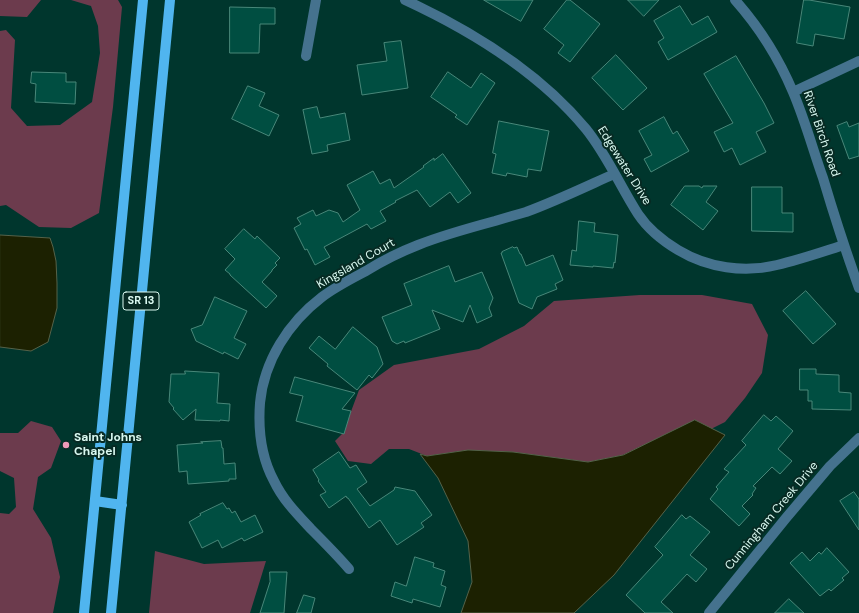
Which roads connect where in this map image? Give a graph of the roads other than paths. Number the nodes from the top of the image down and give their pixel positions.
1 (143, 0) edge
2 (170, 0) edge
3 (316, 0) edge
4 (405, 0) edge
5 (735, 0) edge
6 (306, 56) dead end
7 (859, 61) edge
8 (793, 92) junction
9 (614, 174) junction
10 (844, 245) junction
11 (859, 288) edge
12 (859, 438) edge
13 (95, 501) junction
14 (122, 505) junction
15 (349, 569) dead end
16 (84, 613) edge
17 (111, 613) edge
18 (709, 613) edge

1 - 13 main road, SR 13
2 - 14 main road, SR 13
3 - 6 street
4 - 9 street, Edgewater Drive
5 - 8 street, River Birch Road
7 - 8 street
8 - 10 street, River Birch Road
9 - 10 street, Edgewater Drive
9 - 15 street, Kingsland Court
10 - 11 street, River Birch Road
12 - 18 street, Cunningham Creek Drive
13 - 14 main road
13 - 16 main road, SR 13
14 - 17 main road, SR 13

